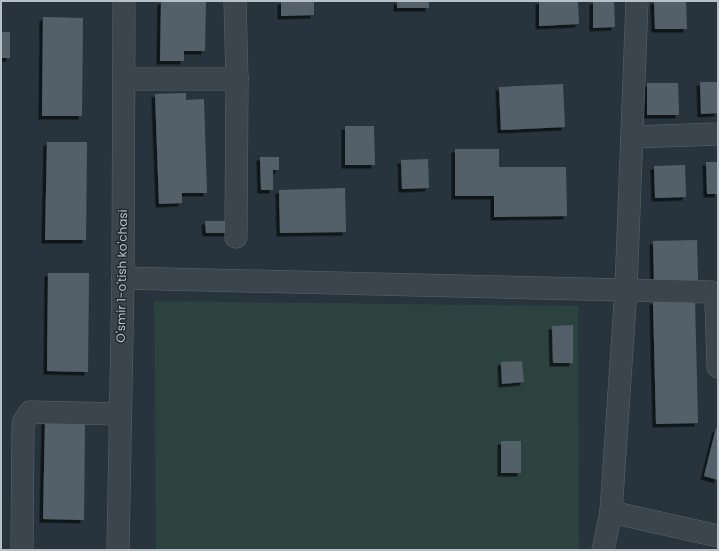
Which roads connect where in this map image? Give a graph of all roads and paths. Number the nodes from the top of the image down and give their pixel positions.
1 (124, 1) edge
2 (235, 1) edge
3 (637, 1) edge
4 (124, 79) junction
5 (237, 79) junction
6 (718, 134) edge
7 (632, 137) junction
8 (236, 237) dead end
9 (123, 278) junction
10 (626, 289) junction
11 (718, 367) edge
12 (120, 414) junction
13 (611, 512) junction
14 (718, 536) edge
15 (22, 550) edge
16 (118, 550) edge
17 (603, 550) edge

1 - 4 street, O'smir 1-o'tish ko'chasi
2 - 5 street
3 - 7 street
4 - 5 street
4 - 9 street, O'smir 1-o'tish ko'chasi
5 - 8 street
6 - 7 street
7 - 10 street
9 - 10 street
9 - 12 street, O'smir 1-o'tish ko'chasi
10 - 11 street
10 - 13 street
12 - 15 street
12 - 16 street, O'smir 1-o'tish ko'chasi
13 - 14 street
13 - 17 street

